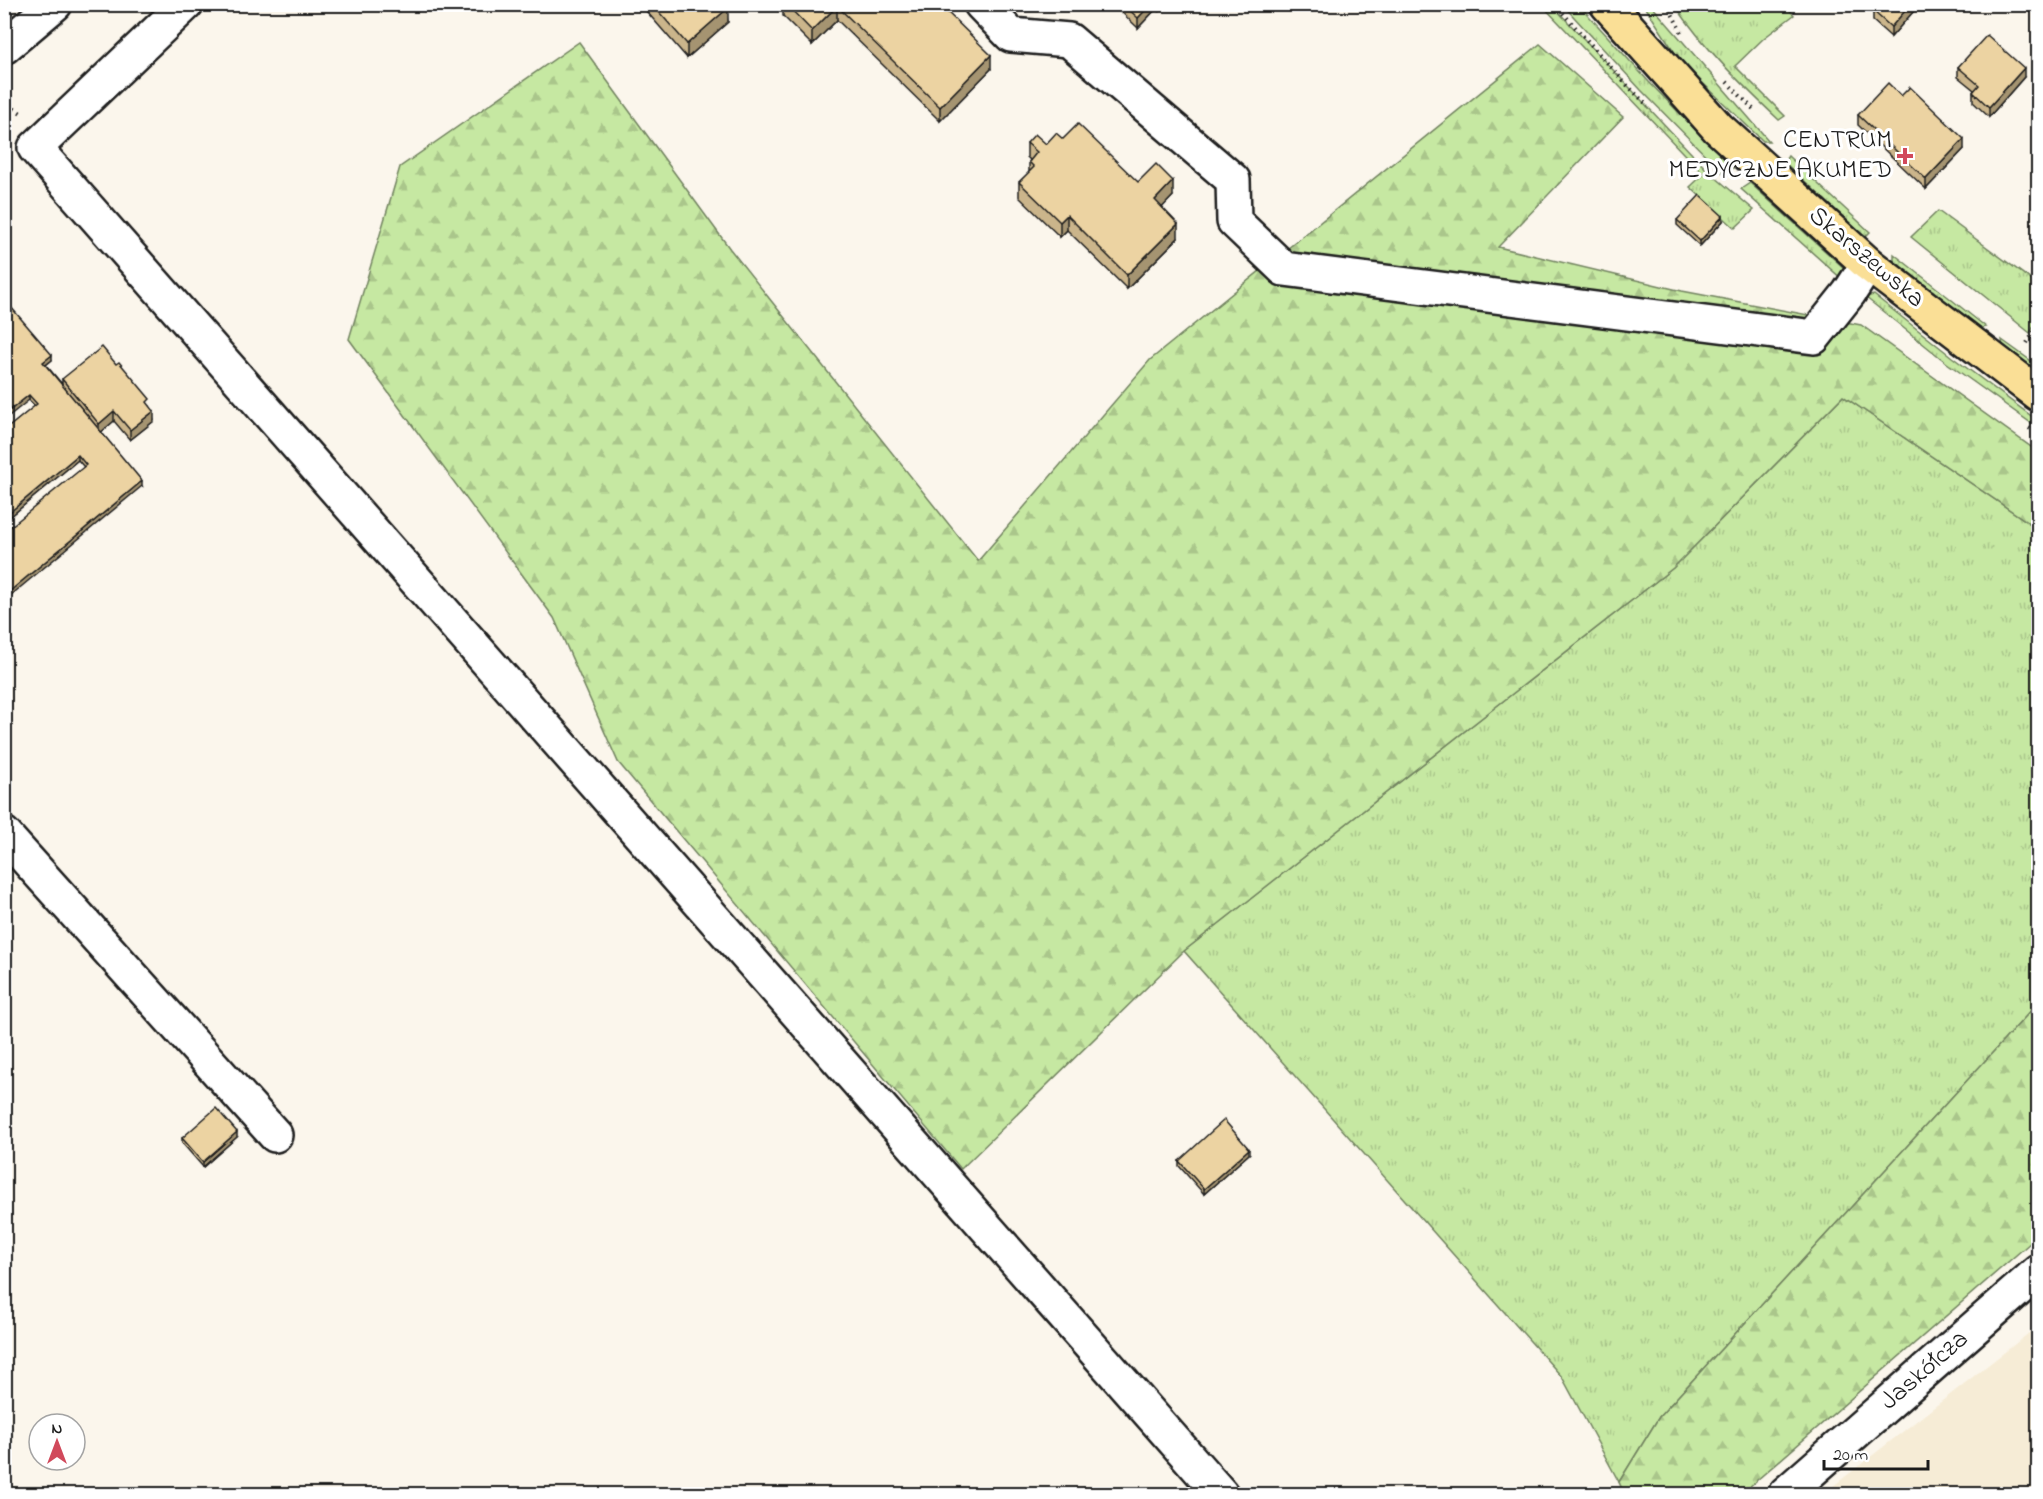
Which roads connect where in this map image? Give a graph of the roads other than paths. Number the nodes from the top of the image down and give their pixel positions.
1 (55, 4) edge
2 (186, 4) edge
3 (981, 4) edge
4 (1607, 4) edge
5 (4, 47) edge
6 (1868, 264) junction
7 (2038, 394) edge
8 (4, 834) edge
9 (275, 1135) dead end
10 (2038, 1272) edge
11 (1221, 1494) edge
12 (1785, 1494) edge

1 - 5 street
2 - 11 street
3 - 6 street
4 - 6 main road, Skarszewska
6 - 7 main road, Skarszewska
8 - 9 street
10 - 12 street, Jaskółcza

